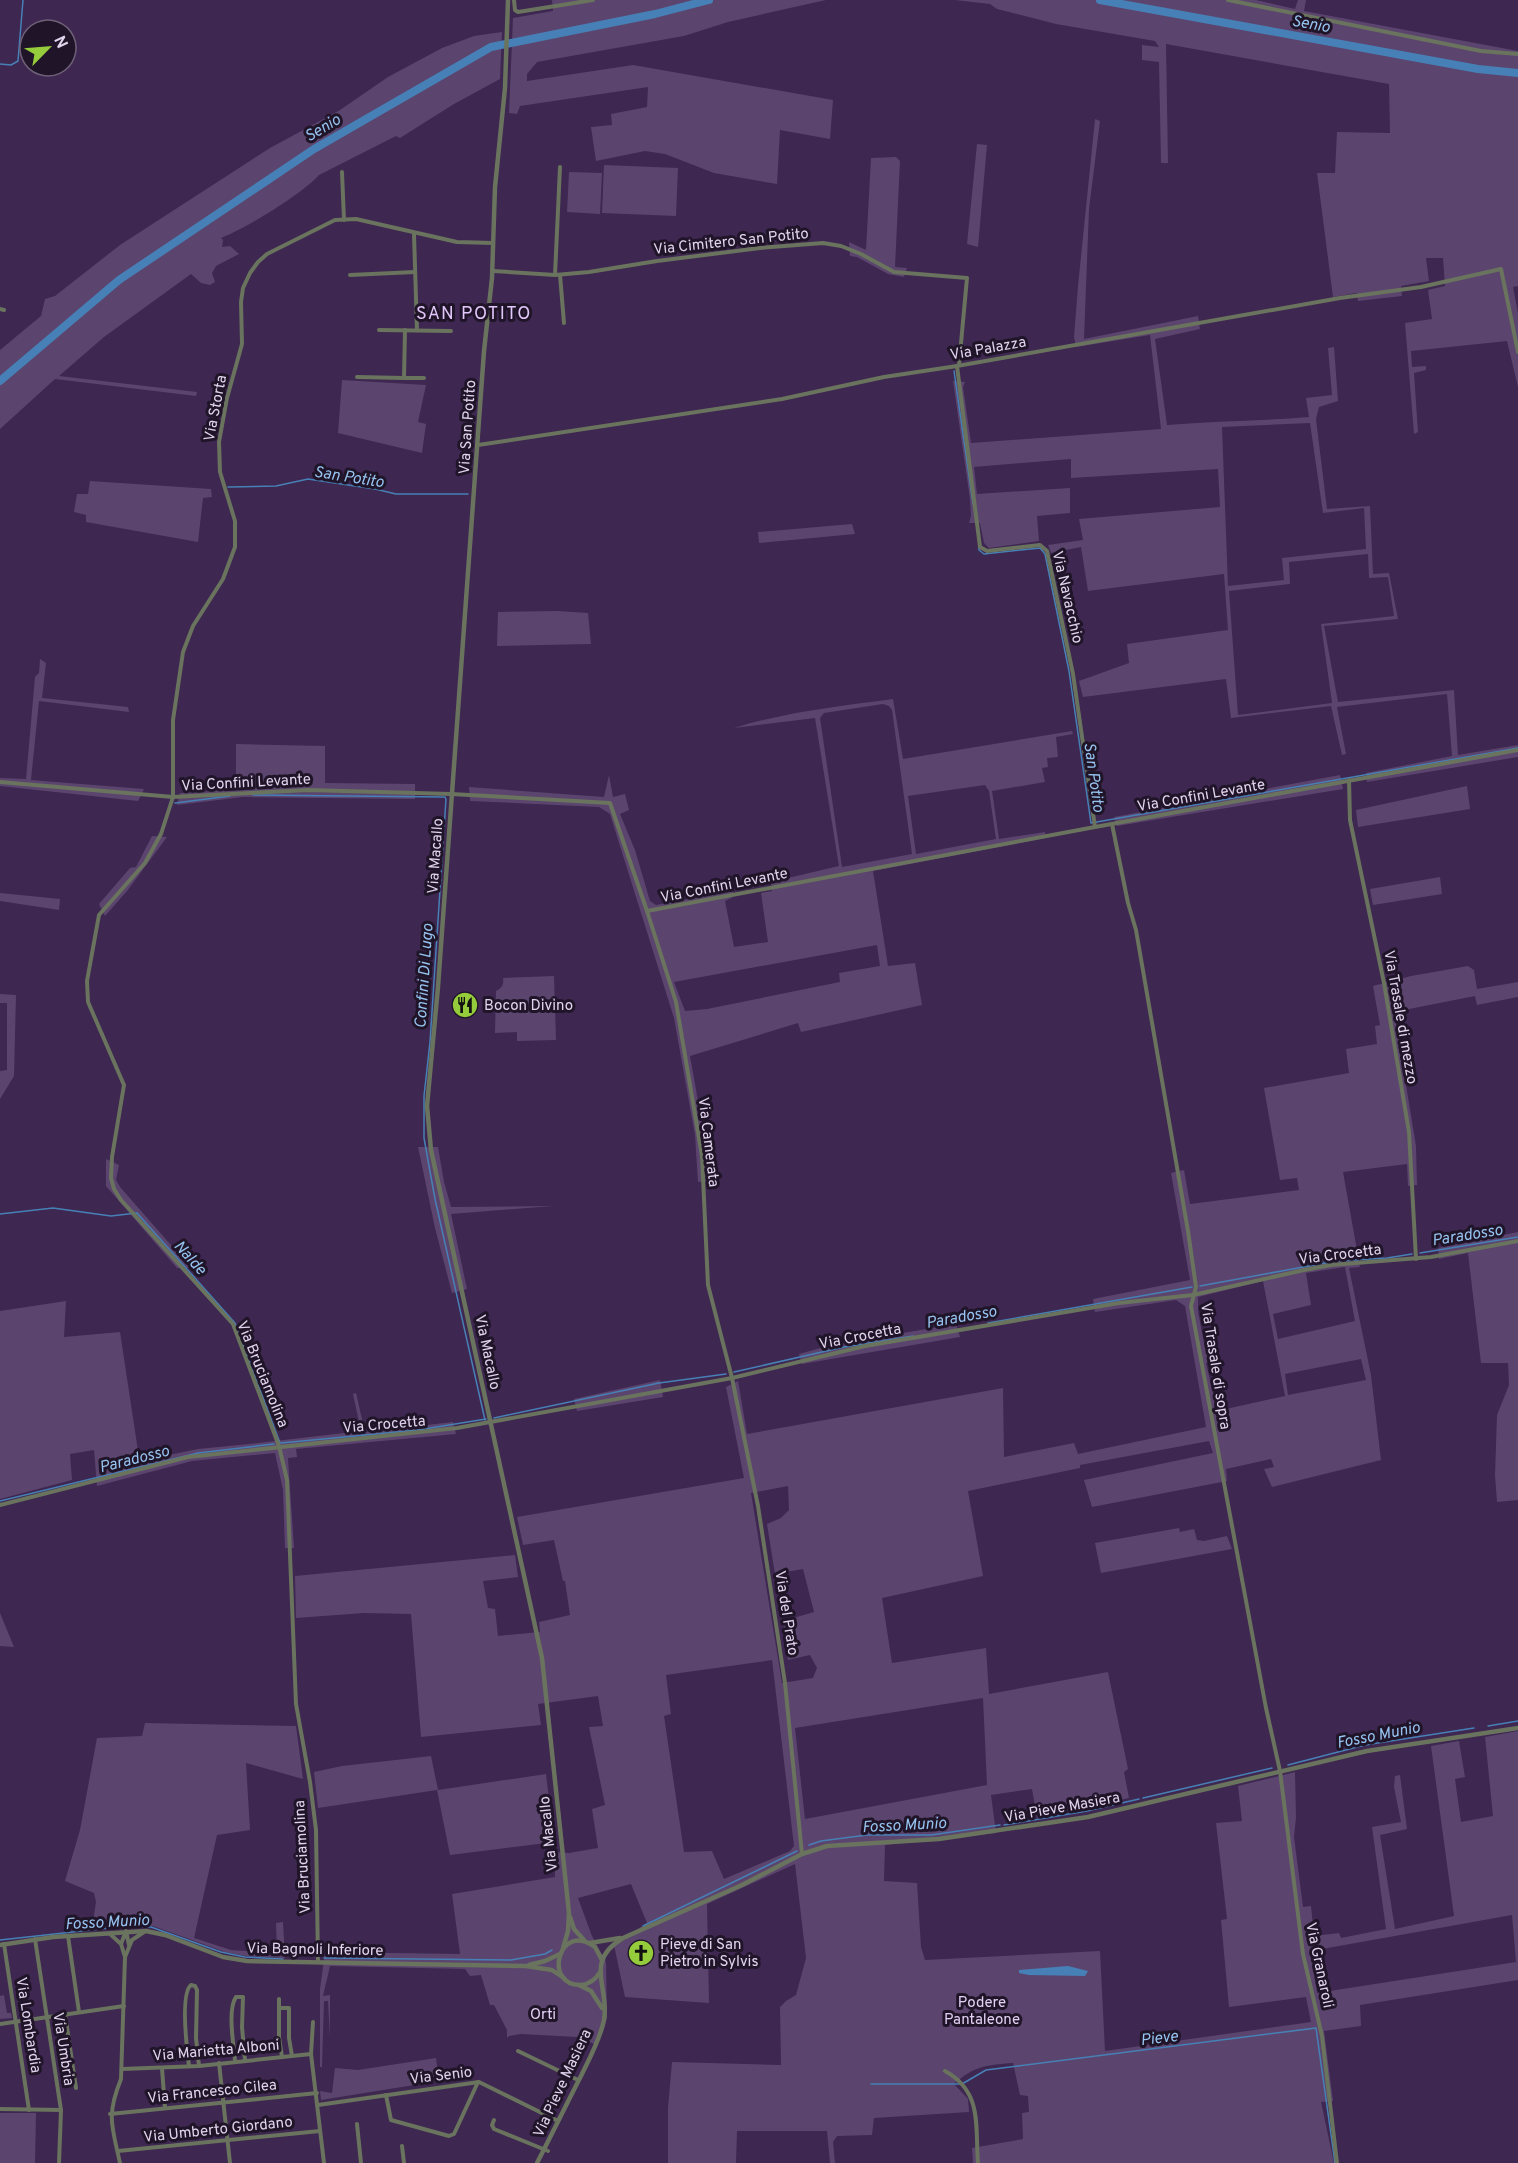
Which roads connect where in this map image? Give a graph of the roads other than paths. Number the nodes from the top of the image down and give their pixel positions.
1 (508, 0) edge
2 (514, 0) edge
3 (593, 0) edge
4 (1228, 0) edge
5 (1518, 54) edge
6 (560, 167) dead end
7 (342, 172) dead end
8 (344, 220) junction
9 (414, 234) junction
10 (493, 243) junction
11 (493, 271) junction
12 (415, 272) junction
13 (350, 275) dead end
14 (558, 275) junction
15 (967, 278) joint
16 (564, 323) dead end
17 (379, 330) dead end
18 (405, 330) junction
19 (417, 330) junction
20 (451, 331) dead end
21 (1518, 352) edge
22 (958, 366) junction
23 (357, 377) dead end
24 (404, 378) junction
25 (424, 378) dead end
26 (478, 445) junction
27 (1518, 750) edge
28 (1349, 780) junction
29 (0, 782) edge
30 (451, 794) junction
31 (173, 797) junction
32 (1112, 824) junction
33 (1095, 826) junction
34 (648, 911) junction
35 (1518, 1241) edge
36 (1416, 1259) junction
37 (1193, 1295) junction
38 (732, 1378) junction
39 (491, 1422) junction
40 (279, 1446) junction
41 (0, 1505) edge
42 (1518, 1728) edge
43 (1280, 1771) junction
44 (802, 1854) junction
45 (569, 1913) junction
46 (126, 1931) junction
47 (146, 1931) junction
48 (110, 1933) junction
49 (68, 1936) junction
50 (623, 1938) junction
51 (35, 1939) junction
52 (588, 1942) junction
53 (2, 1944) edge
54 (121, 1944) junction
55 (129, 1945) junction
56 (561, 1951) junction
57 (125, 1958) junction
58 (602, 1960) junction
59 (318, 1962) junction
60 (526, 1966) junction
61 (601, 1969) junction
62 (564, 1978) junction
63 (574, 1984) junction
64 (279, 1999) dead end
65 (124, 2006) junction
66 (279, 2008) junction
67 (79, 2012) junction
68 (604, 2012) junction
69 (65, 2014) junction
70 (47, 2017) junction
71 (16, 2022) junction
72 (313, 2022) dead end
73 (0, 2024) edge
74 (518, 2051) dead end
75 (311, 2054) junction
76 (292, 2056) junction
77 (282, 2057) junction
78 (245, 2060) junction
79 (235, 2061) junction
80 (219, 2064) junction
81 (189, 2066) junction
82 (199, 2066) junction
83 (162, 2068) junction
84 (122, 2069) junction
85 (945, 2072) dead end
86 (578, 2080) junction
87 (479, 2082) junction
88 (76, 2088) dead end
89 (317, 2093) junction
90 (386, 2095) junction
91 (223, 2102) junction
92 (318, 2105) junction
93 (165, 2108) junction
94 (0, 2109) edge
95 (29, 2110) junction
96 (61, 2110) junction
97 (110, 2114) junction
98 (494, 2120) dead end
99 (558, 2121) junction
100 (357, 2124) dead end
101 (320, 2131) junction
102 (228, 2140) junction
103 (402, 2146) dead end
104 (546, 2150) junction
105 (118, 2151) junction
106 (59, 2163) edge
107 (120, 2163) edge
108 (230, 2163) edge
109 (324, 2163) edge
110 (361, 2163) edge
111 (404, 2163) edge
112 (537, 2163) edge
113 (978, 2163) edge
114 (1337, 2163) edge

1 - 10 street, Via San Potito
2 - 3 street
4 - 5 street
6 - 14 street
7 - 8 street
8 - 9 street, Via Storta
8 - 31 street, Via Storta
9 - 10 street, Via Storta
9 - 12 street
10 - 11 street, Via San Potito
11 - 14 street, Via Cimitero San Potito
11 - 26 street, Via San Potito
12 - 13 street
12 - 19 street
14 - 15 street, Via Cimitero San Potito
14 - 16 street
15 - 22 street, Via Navacchio
17 - 18 street
18 - 19 street
18 - 24 street
19 - 20 street
21 - 22 street, Via Palazza
22 - 26 street, Via Palazza
22 - 33 street, Via Navacchio
23 - 24 street
24 - 25 street
26 - 30 street, Via San Potito
27 - 28 street, Via Confini Levante
28 - 32 street, Via Confini Levante
28 - 36 street, Via Trasale di mezzo
29 - 31 street, Via Confini Levante
30 - 31 street, Via Confini Levante
30 - 34 street, Via Confini Levante
30 - 39 street, Via Macallo
31 - 40 street, Via Bruciamolina
32 - 33 street, Via Confini Levante
32 - 37 street, Via Trasale di sopra
33 - 34 street, Via Confini Levante
34 - 38 street, Via Camerata
35 - 36 street, Via Crocetta
36 - 37 street, Via Crocetta
37 - 38 street, Via Crocetta
37 - 43 street, Via Trasale di sopra
38 - 39 street, Via Crocetta
38 - 44 street, Via del Prato
39 - 40 street, Via Crocetta
39 - 45 street, Via Macallo
40 - 41 street, Via Crocetta
40 - 59 street, Via Bruciamolina
42 - 43 street, Via Pieve Masiera
43 - 44 street, Via Pieve Masiera
43 - 114 street, Via Granaroli
44 - 50 street, Via Pieve Masiera
45 - 52 street, Via Macallo
45 - 56 street, Via Macallo
46 - 47 street, Via Bagnoli Inferiore
46 - 48 street, Via Bagnoli Inferiore
46 - 54 street
46 - 55 street
47 - 55 street
47 - 59 street, Via Bagnoli Inferiore
48 - 49 street, Via Bagnoli Inferiore
48 - 54 street
49 - 51 street, Via Bagnoli Inferiore
49 - 67 street
50 - 52 street, Via Pieve Masiera
50 - 58 street, Via Pieve Masiera
51 - 53 street, Via Bagnoli Inferiore
51 - 70 street, Via Umbria
52 - 56 street, Via Pieve Masiera
52 - 58 street
53 - 71 street, Via Lombardia
54 - 57 street
55 - 57 street
56 - 60 street, Via Bagnoli Inferiore
56 - 62 street
57 - 65 street
58 - 61 street, Via Pieve Masiera
59 - 60 street, Via Bagnoli Inferiore
60 - 62 street, Via Bagnoli Inferiore
61 - 63 street
61 - 68 street, Via Pieve Masiera
62 - 63 street
63 - 68 street
64 - 66 street
65 - 67 street
65 - 84 street
66 - 76 street
66 - 77 street
67 - 69 street
68 - 86 street, Via Pieve Masiera
69 - 70 street
69 - 88 street
70 - 71 street
70 - 96 street, Via Umbria
71 - 73 street
71 - 95 street, Via Lombardia
72 - 75 street
74 - 86 street
75 - 76 street, Via Marietta Alboni
75 - 89 street
76 - 77 street, Via Marietta Alboni
77 - 78 street, Via Marietta Alboni
78 - 79 street, Via Marietta Alboni
78 - 79 street
79 - 80 street, Via Marietta Alboni
80 - 82 street, Via Marietta Alboni
80 - 91 street
81 - 82 street, Via Marietta Alboni
81 - 82 street
81 - 83 street, Via Marietta Alboni
83 - 84 street, Via Marietta Alboni
83 - 93 street
84 - 97 street
85 - 113 street
86 - 99 street, Via Pieve Masiera
87 - 90 street, Via Senio
87 - 90 street
87 - 99 street, Via Senio
89 - 91 street, Via Francesco Cilea
89 - 92 street
90 - 92 street, Via Senio
91 - 93 street, Via Francesco Cilea
91 - 102 street
92 - 101 street
93 - 97 street, Via Francesco Cilea
94 - 95 street
95 - 96 street
96 - 106 street, Via Umbria
97 - 105 street
98 - 104 street
99 - 104 street, Via Pieve Masiera
100 - 110 street
101 - 102 street, Via Umberto Giordano
101 - 109 street
102 - 105 street, Via Umberto Giordano
102 - 108 street
103 - 111 street
104 - 112 street, Via Pieve Masiera
105 - 107 street

